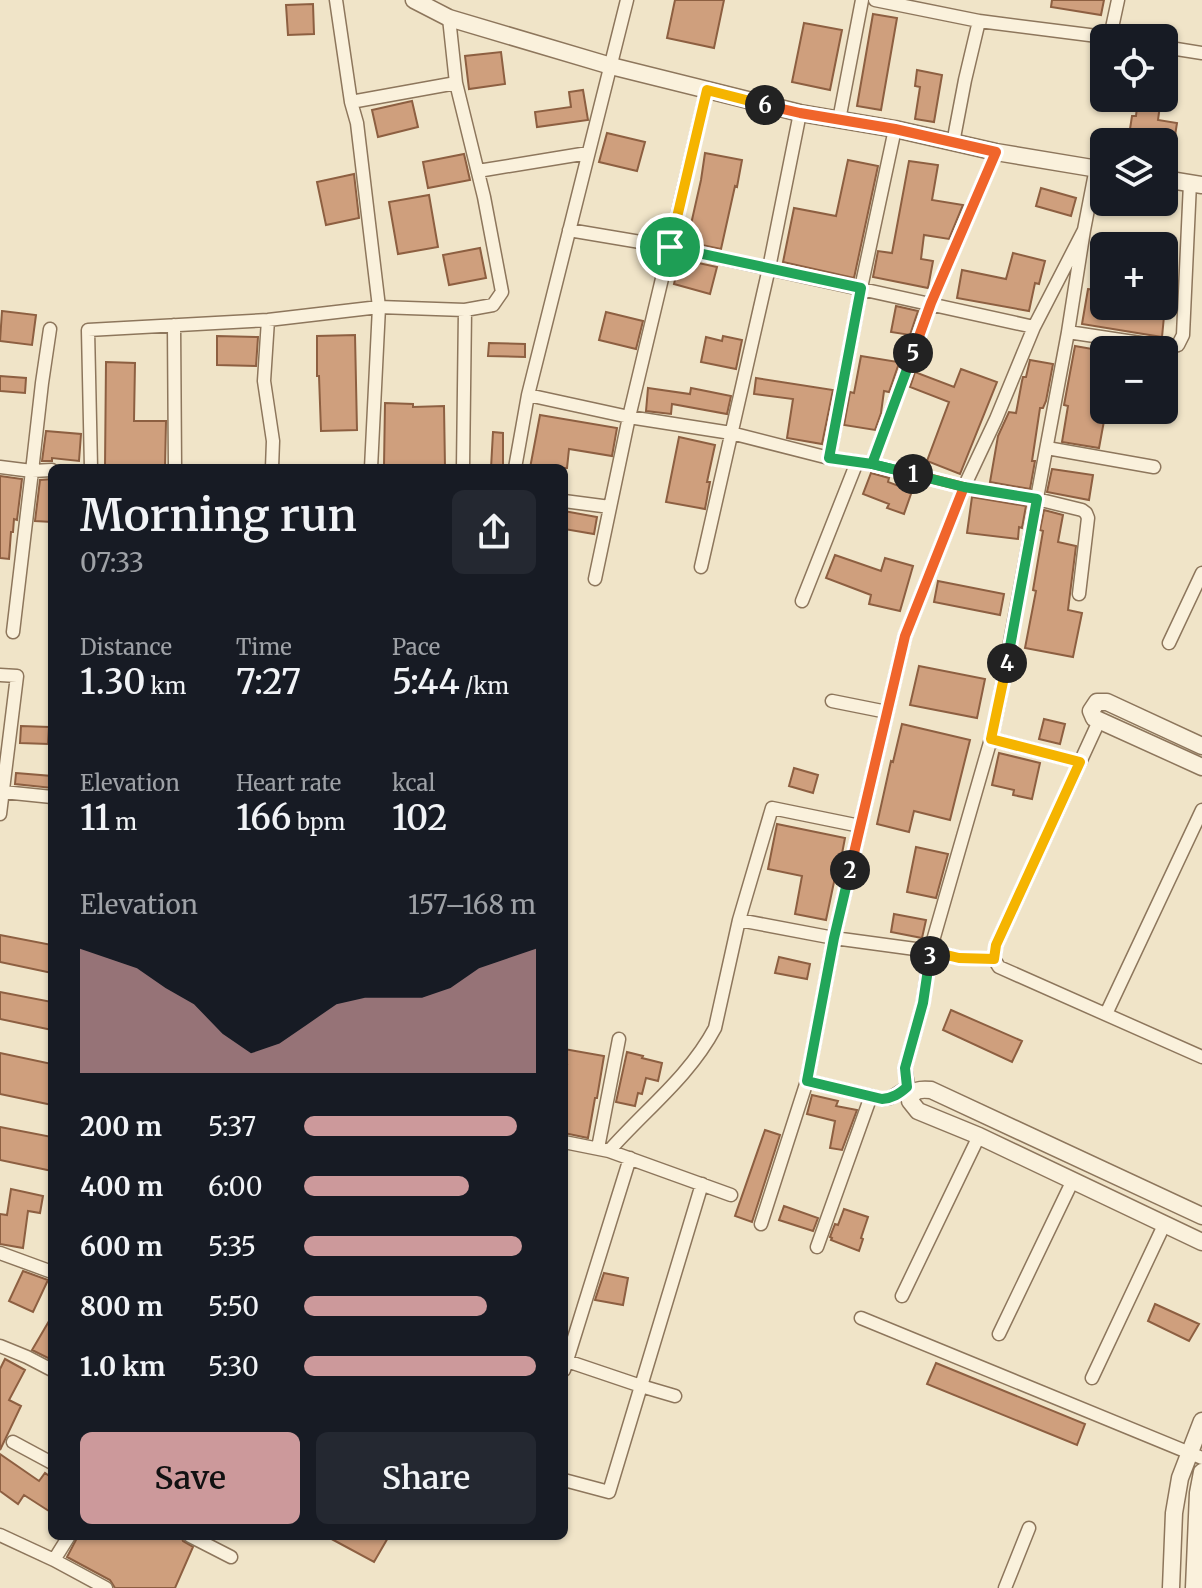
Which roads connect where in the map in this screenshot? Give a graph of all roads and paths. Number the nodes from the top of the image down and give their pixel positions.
1 (336, 0) edge
2 (414, 0) edge
3 (627, 0) edge
4 (862, 0) edge
5 (875, 0) edge
6 (1118, 0) edge
7 (449, 18) junction
8 (979, 21) junction
9 (1114, 24) edge
10 (1090, 35) edge
11 (1178, 49) edge
12 (1202, 53) edge
13 (611, 66) junction
14 (456, 83) junction
15 (707, 90) junction
16 (351, 102) junction
17 (800, 113) junction
18 (839, 120) junction
19 (895, 129) junction
20 (953, 143) junction
21 (996, 152) junction
22 (588, 153) junction
23 (1090, 167) edge
24 (478, 171) junction
25 (1196, 184) edge
26 (1090, 207) edge
27 (569, 230) junction
28 (1084, 230) junction
29 (670, 247) junction
30 (769, 268) junction
31 (861, 288) junction
32 (931, 303) junction
33 (379, 307) junction
34 (465, 310) junction
35 (268, 320) junction
36 (174, 325) junction
37 (1034, 327) junction
38 (50, 329) dead end
39 (1068, 332) junction
40 (528, 395) junction
41 (629, 417) junction
42 (731, 433) junction
43 (1047, 448) junction
44 (829, 458) junction
45 (857, 462) junction
46 (91, 464) edge
47 (175, 464) edge
48 (272, 464) edge
49 (371, 464) edge
50 (463, 464) edge
51 (516, 464) edge
52 (872, 464) junction
53 (0, 467) edge
54 (1154, 467) dead end
55 (48, 470) edge
56 (32, 471) junction
57 (964, 487) junction
58 (1037, 499) junction
59 (568, 502) edge
60 (610, 507) junction
61 (701, 567) dead end
62 (1202, 573) edge
63 (595, 579) dead end
64 (1079, 594) dead end
65 (802, 601) dead end
66 (13, 632) dead end
67 (1169, 643) dead end
68 (0, 675) edge
69 (832, 701) dead end
70 (887, 712) junction
71 (1099, 721) junction
72 (991, 739) junction
73 (1202, 746) edge
74 (1080, 762) junction
75 (1202, 767) edge
76 (3, 792) junction
77 (48, 797) edge
78 (1202, 810) edge
79 (0, 814) edge
80 (860, 826) junction
81 (739, 920) junction
82 (834, 938) junction
83 (930, 951) junction
84 (994, 959) junction
85 (1106, 1014) junction
86 (619, 1039) dead end
87 (1202, 1057) edge
88 (807, 1081) junction
89 (909, 1091) junction
90 (871, 1096) junction
91 (979, 1136) junction
92 (568, 1143) edge
93 (604, 1150) junction
94 (630, 1158) junction
95 (1073, 1180) junction
96 (702, 1184) junction
97 (731, 1195) dead end
98 (1202, 1216) edge
99 (1165, 1223) junction
100 (761, 1224) dead end
101 (1202, 1242) edge
102 (817, 1247) dead end
103 (0, 1253) edge
104 (48, 1270) edge
105 (902, 1296) dead end
106 (861, 1318) dead end
107 (999, 1334) dead end
108 (0, 1346) edge
109 (568, 1354) edge
110 (568, 1365) edge
111 (48, 1368) edge
112 (1092, 1378) dead end
113 (641, 1386) junction
114 (675, 1396) dead end
115 (1202, 1421) edge
116 (13, 1442) dead end
117 (1196, 1455) edge
118 (48, 1461) edge
119 (1202, 1472) edge
120 (568, 1481) edge
121 (1029, 1528) dead end
122 (0, 1535) edge
123 (66, 1540) edge
124 (198, 1540) edge
125 (1172, 1555) junction
126 (1198, 1556) edge
127 (231, 1557) dead end
128 (54, 1560) junction
129 (106, 1588) edge
130 (1005, 1588) edge
131 (1171, 1588) edge
132 (1194, 1588) edge

1 - 16 street
2 - 7 street
3 - 13 street
4 - 18 street
5 - 8 street
6 - 9 street
7 - 13 street
7 - 14 street
8 - 10 street
8 - 20 street
11 - 12 street
13 - 15 street
13 - 22 street
14 - 16 street
14 - 24 street
15 - 17 street
15 - 29 street
16 - 33 street
17 - 18 street
17 - 30 street
18 - 19 street
19 - 20 street
19 - 31 street
20 - 21 street
21 - 23 street
21 - 32 street
22 - 24 street
22 - 27 street
24 - 34 street
25 - 39 street
26 - 28 street
27 - 29 street
27 - 40 street
28 - 37 street
28 - 39 street
29 - 30 street
29 - 41 street
30 - 31 street
30 - 42 street
31 - 32 street
31 - 44 street
32 - 37 street
32 - 52 street
33 - 34 street
33 - 35 street
33 - 49 street
34 - 50 street
35 - 36 street
35 - 48 street
36 - 46 street
36 - 47 street
37 - 57 street
38 - 56 street
39 - 43 street
40 - 41 street
40 - 51 street
41 - 42 street
41 - 60 street
42 - 44 street
42 - 61 street
43 - 54 street
43 - 58 street
44 - 45 street
45 - 52 street
45 - 65 street
52 - 57 street
53 - 56 street
55 - 56 street
56 - 66 street
57 - 58 street
57 - 70 street
58 - 64 street
58 - 72 street
59 - 60 street
60 - 63 street
62 - 67 street
68 - 76 street
69 - 70 street
70 - 80 street
71 - 73 street
71 - 74 street
71 - 75 street
72 - 74 street
72 - 83 street
74 - 84 street
76 - 77 street
76 - 79 street
78 - 85 street
80 - 81 street
80 - 82 street
81 - 82 street
81 - 93 street
82 - 83 street
82 - 88 street
83 - 84 street
83 - 89 street
84 - 85 street
85 - 87 street
86 - 93 street
88 - 90 street
88 - 100 street
89 - 90 street
89 - 91 street
89 - 98 street
90 - 102 street
91 - 95 street
91 - 105 street
92 - 93 street
93 - 94 street
94 - 96 street
94 - 109 street
95 - 99 street
95 - 107 street
96 - 97 street
96 - 113 street
99 - 101 street
99 - 112 street
103 - 104 street
106 - 117 street
108 - 111 street
110 - 113 street
113 - 114 street
113 - 120 street
115 - 117 street
116 - 118 street
117 - 125 street
119 - 126 street
121 - 130 street
122 - 128 street
123 - 128 street
124 - 127 street
125 - 126 street
125 - 131 street
126 - 132 street
128 - 129 street

